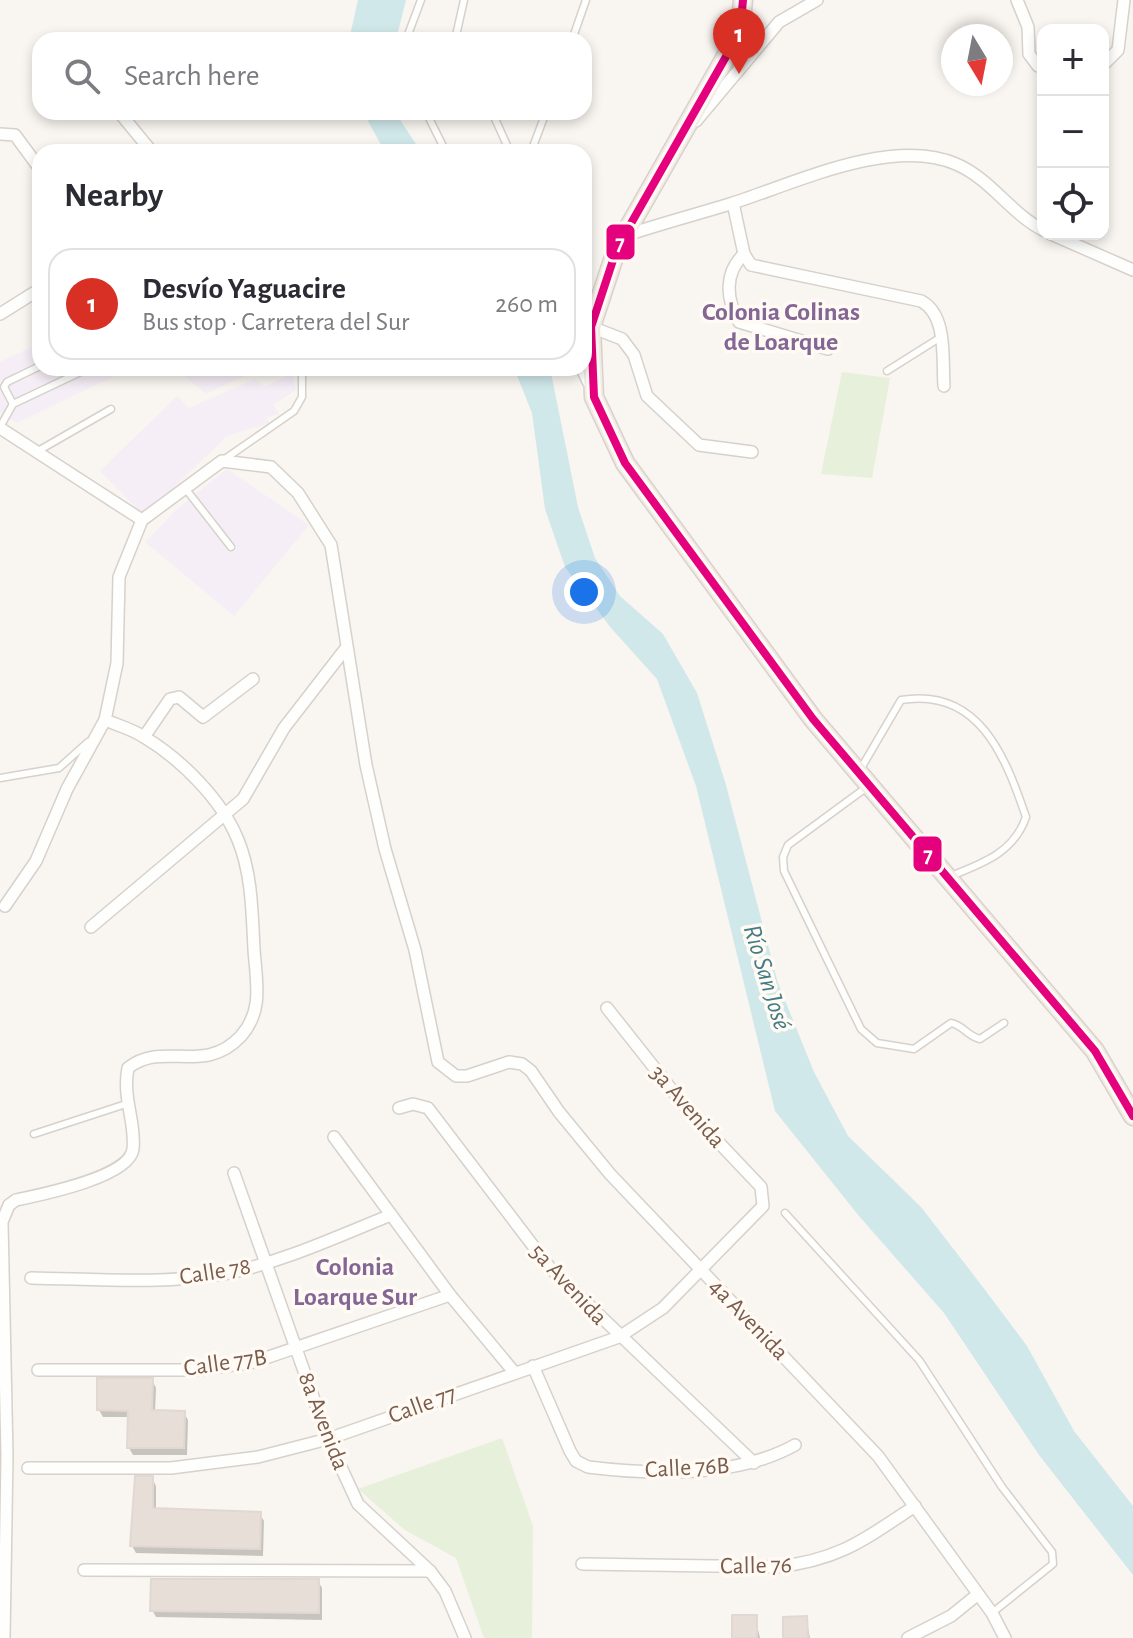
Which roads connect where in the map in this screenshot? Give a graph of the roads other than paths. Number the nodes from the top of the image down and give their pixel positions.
1 (421, 0) edge
2 (464, 0) edge
3 (586, 0) edge
4 (743, 0) edge
5 (817, 0) edge
6 (1017, 0) edge
7 (1124, 0) edge
8 (409, 32) edge
9 (457, 32) edge
10 (575, 32) edge
11 (1109, 59) edge
12 (1037, 65) edge
13 (126, 120) edge
14 (430, 120) edge
15 (496, 120) edge
16 (543, 120) edge
17 (685, 133) junction
18 (0, 134) edge
19 (145, 144) edge
20 (442, 144) edge
21 (506, 144) edge
22 (534, 144) edge
23 (32, 158) edge
24 (733, 203) junction
25 (1037, 225) edge
26 (623, 236) junction
27 (1065, 240) edge
28 (744, 254) junction
29 (1133, 270) edge
30 (32, 294) edge
31 (0, 314) edge
32 (592, 324) edge
33 (592, 327) edge
34 (941, 337) junction
35 (828, 349) dead end
36 (592, 350) edge
37 (32, 370) edge
38 (887, 371) dead end
39 (72, 376) edge
40 (302, 376) edge
41 (583, 376) edge
42 (944, 386) dead end
43 (594, 397) junction
44 (13, 404) junction
45 (111, 409) dead end
46 (0, 428) edge
47 (35, 452) junction
48 (752, 452) dead end
49 (222, 461) junction
50 (185, 488) junction
51 (142, 520) junction
52 (231, 547) dead end
53 (346, 648) junction
54 (253, 679) dead end
55 (105, 720) junction
56 (94, 737) junction
57 (144, 737) junction
58 (0, 778) edge
59 (864, 778) junction
60 (223, 815) junction
61 (948, 877) junction
62 (5, 906) dead end
63 (91, 927) dead end
64 (607, 1008) dead end
65 (1004, 1023) dead end
66 (126, 1104) junction
67 (399, 1108) dead end
68 (1133, 1116) edge
69 (34, 1134) dead end
70 (334, 1137) dead end
71 (234, 1173) dead end
72 (763, 1206) joint
73 (785, 1213) dead end
74 (391, 1215) junction
75 (2, 1248) edge
76 (268, 1262) junction
77 (700, 1269) junction
78 (31, 1278) dead end
79 (450, 1295) junction
80 (619, 1337) junction
81 (296, 1349) junction
82 (533, 1366) junction
83 (38, 1370) dead end
84 (514, 1372) junction
85 (328, 1439) junction
86 (795, 1445) dead end
87 (754, 1463) junction
88 (28, 1468) dead end
89 (915, 1506) junction
90 (582, 1564) dead end
91 (84, 1570) dead end
92 (430, 1571) junction
93 (2, 1581) edge
94 (977, 1595) junction
95 (992, 1613) junction
96 (4, 1638) edge
97 (465, 1638) edge
98 (908, 1638) edge
99 (1005, 1638) edge

1 - 8 lane
2 - 9 lane
3 - 10 lane
4 - 17 highway
5 - 17 street
6 - 12 street
7 - 11 street
13 - 19 street
14 - 20 lane
15 - 21 lane
16 - 22 lane
17 - 26 highway
18 - 23 street
24 - 25 street
24 - 26 street
24 - 28 street
26 - 32 highway
27 - 29 street
28 - 34 street
28 - 35 street
30 - 31 street
33 - 48 street
34 - 38 lane
34 - 42 street
36 - 43 highway
37 - 44 lane
39 - 44 lane
40 - 49 lane
41 - 43 lane
43 - 59 highway
44 - 46 lane
45 - 47 lane
46 - 47 street
47 - 51 street
49 - 50 street
49 - 53 street
50 - 51 street
50 - 52 lane
51 - 55 street
53 - 60 street
53 - 77 street, 4a Avenida
54 - 57 street
55 - 56 street
55 - 57 street
56 - 58 lane
56 - 62 street
57 - 60 street
59 - 61 highway
59 - 61 lane
59 - 65 lane
60 - 63 street
60 - 66 street
61 - 68 highway
64 - 72 street, 3a Avenida
66 - 69 lane
66 - 75 street
67 - 80 street, 5a Avenida
70 - 74 street
71 - 76 street, 8a Avenida
72 - 77 street, Calle 77
73 - 95 lane
74 - 76 street, Calle 78
74 - 79 street
75 - 93 street
76 - 78 street, Calle 78
76 - 81 street, 8a Avenida
77 - 80 street, Calle 77
77 - 89 street, 4a Avenida
79 - 81 street, Calle 77B
79 - 84 street
80 - 82 street, Calle 77
80 - 87 street, 5a Avenida
81 - 83 street, Calle 77B
81 - 85 street, 8a Avenida
82 - 84 street, Calle 77
82 - 87 street, Calle 76B
84 - 85 street, Calle 77
85 - 88 street, Calle 77
85 - 92 street, 8a Avenida
86 - 87 street, Calle 76B
89 - 90 street, Calle 76
89 - 94 street, 4a Avenida
91 - 92 street
92 - 97 street, 8a Avenida
93 - 96 street
94 - 95 street, 4a Avenida
94 - 98 street
95 - 99 street, 4a Avenida

